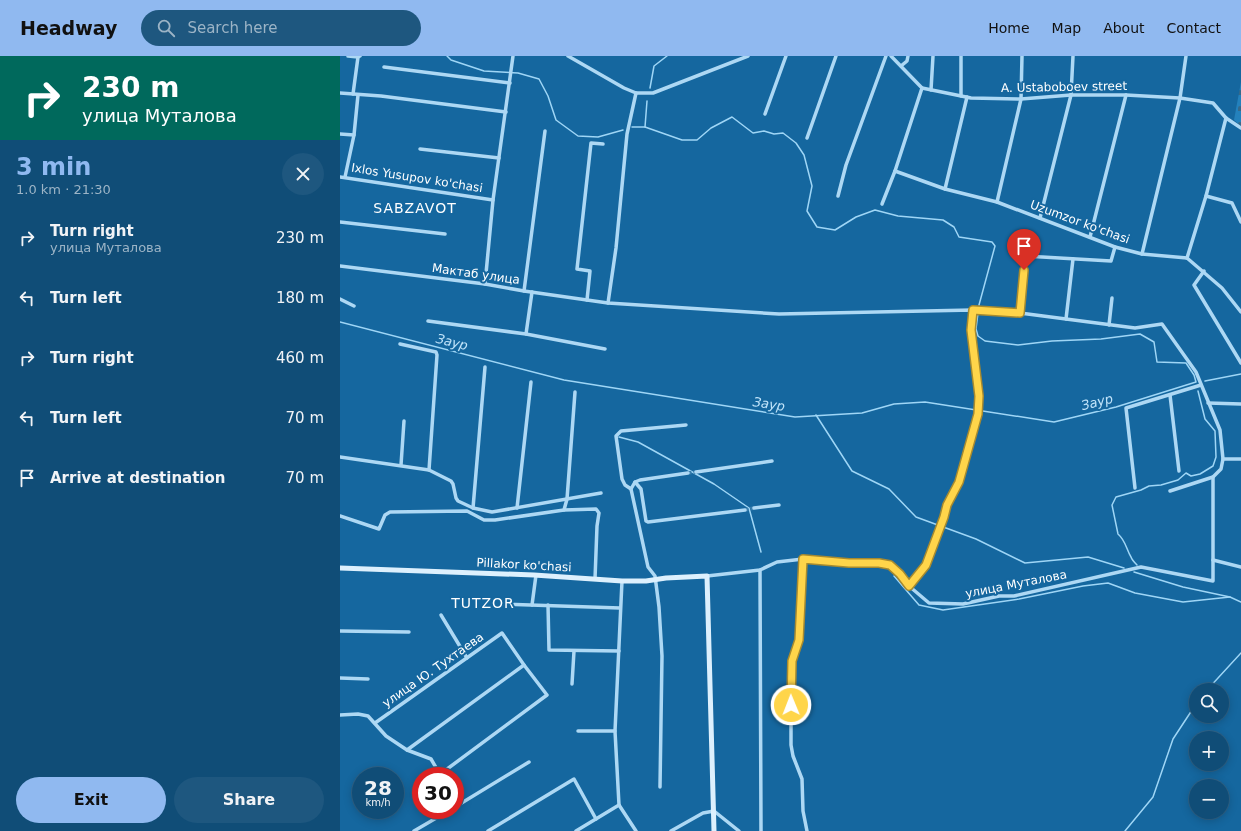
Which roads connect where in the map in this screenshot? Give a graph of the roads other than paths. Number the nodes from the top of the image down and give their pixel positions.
1 (348, 56) edge
2 (513, 56) edge
3 (568, 56) edge
4 (748, 56) edge
5 (786, 56) edge
6 (836, 56) edge
7 (886, 56) edge
8 (891, 56) edge
9 (908, 56) edge
10 (933, 56) edge
11 (961, 56) edge
12 (1022, 56) edge
13 (1073, 56) edge
14 (1186, 56) edge
15 (359, 57) edge
16 (901, 66) junction
17 (384, 67) dead end
18 (510, 83) junction
19 (922, 88) junction
20 (931, 90) junction
21 (340, 93) edge
22 (636, 93) junction
23 (353, 94) junction
24 (358, 95) junction
25 (1072, 95) junction
26 (1126, 95) junction
27 (961, 96) junction
28 (967, 97) junction
29 (1180, 98) junction
30 (1021, 99) junction
31 (506, 112) junction
32 (766, 114) dead end
33 (1226, 118) junction
34 (1241, 128) edge
35 (545, 131) dead end
36 (340, 134) edge
37 (354, 135) junction
38 (807, 138) dead end
39 (603, 144) dead end
40 (420, 149) dead end
41 (499, 158) junction
42 (895, 171) junction
43 (340, 177) edge
44 (345, 177) junction
45 (946, 189) junction
46 (838, 196) dead end
47 (1206, 196) junction
48 (493, 200) junction
49 (997, 202) junction
50 (882, 204) dead end
51 (1040, 218) junction
52 (340, 222) edge
53 (1241, 222) edge
54 (445, 234) dead end
55 (1090, 237) junction
56 (1115, 247) junction
57 (1142, 254) junction
58 (1187, 258) junction
59 (1073, 259) junction
60 (340, 266) edge
61 (1204, 271) junction
62 (485, 284) junction
63 (524, 291) junction
64 (532, 292) junction
65 (1112, 298) dead end
66 (340, 299) edge
67 (586, 300) junction
68 (608, 302) junction
69 (354, 306) dead end
70 (973, 310) junction
71 (1241, 312) edge
72 (1020, 313) junction
73 (1066, 319) junction
74 (428, 321) dead end
75 (1109, 325) junction
76 (526, 334) junction
77 (400, 344) dead end
78 (605, 349) dead end
79 (1241, 363) edge
80 (485, 367) dead end
81 (531, 382) dead end
82 (1201, 385) junction
83 (575, 392) dead end
84 (1170, 395) junction
85 (1208, 404) junction
86 (1241, 404) edge
87 (404, 421) dead end
88 (686, 425) dead end
89 (340, 457) edge
90 (1223, 459) junction
91 (1241, 460) edge
92 (772, 461) dead end
93 (401, 465) junction
94 (429, 470) junction
95 (1179, 471) dead end
96 (696, 472) tunnel mouth
97 (688, 473) tunnel mouth
98 (1213, 477) junction
99 (635, 482) junction
100 (1135, 488) dead end
101 (631, 489) junction
102 (1170, 492) dead end
103 (601, 493) dead end
104 (567, 500) junction
105 (779, 505) dead end
106 (473, 508) junction
107 (517, 508) junction
108 (754, 508) tunnel mouth
109 (564, 510) junction
110 (745, 510) tunnel mouth
111 (340, 516) edge
112 (803, 559) junction
113 (1213, 560) junction
114 (1241, 567) edge
115 (340, 568) edge
116 (760, 570) junction
117 (536, 575) junction
118 (707, 576) junction
119 (595, 579) junction
120 (656, 580) junction
121 (622, 581) junction
122 (909, 586) junction
123 (504, 604) dead end
124 (532, 605) junction
125 (548, 605) junction
126 (620, 608) junction
127 (441, 615) dead end
128 (340, 631) edge
129 (409, 632) dead end
130 (574, 651) junction
131 (619, 651) junction
132 (467, 658) junction
133 (524, 665) junction
134 (340, 678) edge
135 (368, 678) dead end
136 (572, 684) dead end
137 (340, 715) edge
138 (375, 723) junction
139 (578, 731) dead end
140 (615, 731) junction
141 (407, 750) junction
142 (529, 762) dead end
143 (436, 767) edge
144 (451, 767) edge
145 (660, 787) dead end
146 (464, 802) edge
147 (619, 805) junction
148 (714, 811) junction
149 (433, 819) edge
150 (596, 819) junction
151 (414, 831) edge
152 (488, 831) edge
153 (576, 831) edge
154 (636, 831) edge
155 (671, 831) edge
156 (714, 831) edge
157 (739, 831) edge
158 (761, 831) edge
159 (807, 831) edge

1 - 15 street
2 - 18 street, Ixlos Yusupov ko'chasi
3 - 22 street
4 - 22 street
5 - 32 street
6 - 38 street
7 - 46 street
8 - 16 street
9 - 16 street
10 - 20 street
11 - 27 street
12 - 30 street
13 - 25 street
14 - 29 street
15 - 23 street
16 - 19 street
17 - 18 street
18 - 31 street, Ixlos Yusupov ko'chasi
19 - 20 street, A. Ustaboboev street
19 - 42 street
20 - 27 street, A. Ustaboboev street
21 - 23 street
22 - 68 street
23 - 24 street
24 - 31 street
24 - 37 street
25 - 26 street, A. Ustaboboev street
25 - 30 street, A. Ustaboboev street
25 - 51 street
26 - 29 street, A. Ustaboboev street
26 - 55 street
27 - 28 street, A. Ustaboboev street
28 - 30 street, A. Ustaboboev street
28 - 45 street
29 - 33 street, A. Ustaboboev street
29 - 57 street
30 - 49 street
31 - 41 street, Ixlos Yusupov ko'chasi
33 - 34 street, A. Ustaboboev street
33 - 47 street
35 - 63 street
36 - 37 street
37 - 44 street
39 - 67 street
40 - 41 street
41 - 48 street, Ixlos Yusupov ko'chasi
42 - 45 street, Uzumzor ko'chasi
42 - 50 street
43 - 44 street, Ixlos Yusupov ko'chasi
44 - 48 street, Ixlos Yusupov ko'chasi
45 - 49 street, Uzumzor ko'chasi
47 - 53 street
47 - 58 street
48 - 62 street
49 - 51 street, Uzumzor ko'chasi
51 - 55 street, Uzumzor ko'chasi
52 - 54 street
55 - 56 street, Uzumzor ko'chasi
56 - 57 street, Uzumzor ko'chasi
56 - 59 street
57 - 58 street, Uzumzor ko'chasi
58 - 61 street
59 - 72 street
59 - 73 street
60 - 62 street, Мактаб улица
61 - 71 street
61 - 79 street
62 - 63 street, Мактаб улица
63 - 64 street, Мактаб улица
64 - 67 street, Мактаб улица
64 - 76 street
65 - 75 street
66 - 69 street
67 - 68 street, Мактаб улица
68 - 70 street, Мактаб улица
70 - 72 street, Мактаб улица
70 - 122 street
72 - 73 street, Мактаб улица
73 - 75 street, Мактаб улица
74 - 76 street
75 - 82 street, Мактаб улица
76 - 78 street
77 - 94 street
80 - 106 street
81 - 107 street
82 - 84 street
82 - 85 street
83 - 104 street
84 - 95 street
84 - 100 street
85 - 86 street
85 - 90 street
87 - 93 street
88 - 101 street
89 - 93 street
90 - 91 street
90 - 98 street
92 - 96 street
93 - 94 street
94 - 106 street
97 - 99 street
98 - 102 street
98 - 113 street
99 - 101 street
99 - 110 street
101 - 120 street
103 - 104 street
104 - 107 street
104 - 109 street
105 - 108 street
106 - 107 street
109 - 111 street
109 - 119 street
112 - 116 street, улица Муталова
112 - 122 street, улица Муталова
112 - 159 street
113 - 114 street
113 - 122 street, улица Муталова
115 - 117 street, Pillakor ko'chasi
116 - 118 street, улица Муталова
116 - 158 street
117 - 119 street, Pillakor ko'chasi
117 - 124 street
118 - 120 street, Pillakor ko'chasi
118 - 148 street
119 - 121 street, Pillakor ko'chasi
120 - 121 street, Pillakor ko'chasi
120 - 145 street
121 - 126 street
123 - 124 street
124 - 125 street
125 - 126 street
125 - 130 street
126 - 131 street
127 - 132 street
128 - 129 street
130 - 131 street
130 - 136 street
131 - 140 street
132 - 133 street, улица Ю. Тухтаева
132 - 138 street, улица Ю. Тухтаева
133 - 141 street
133 - 144 street
134 - 135 street
137 - 138 street
138 - 141 street
139 - 140 street
140 - 147 street
141 - 143 street
142 - 146 street
147 - 150 street
147 - 154 street
148 - 155 street
148 - 156 street
148 - 157 street
149 - 151 street
150 - 152 street
150 - 153 street

